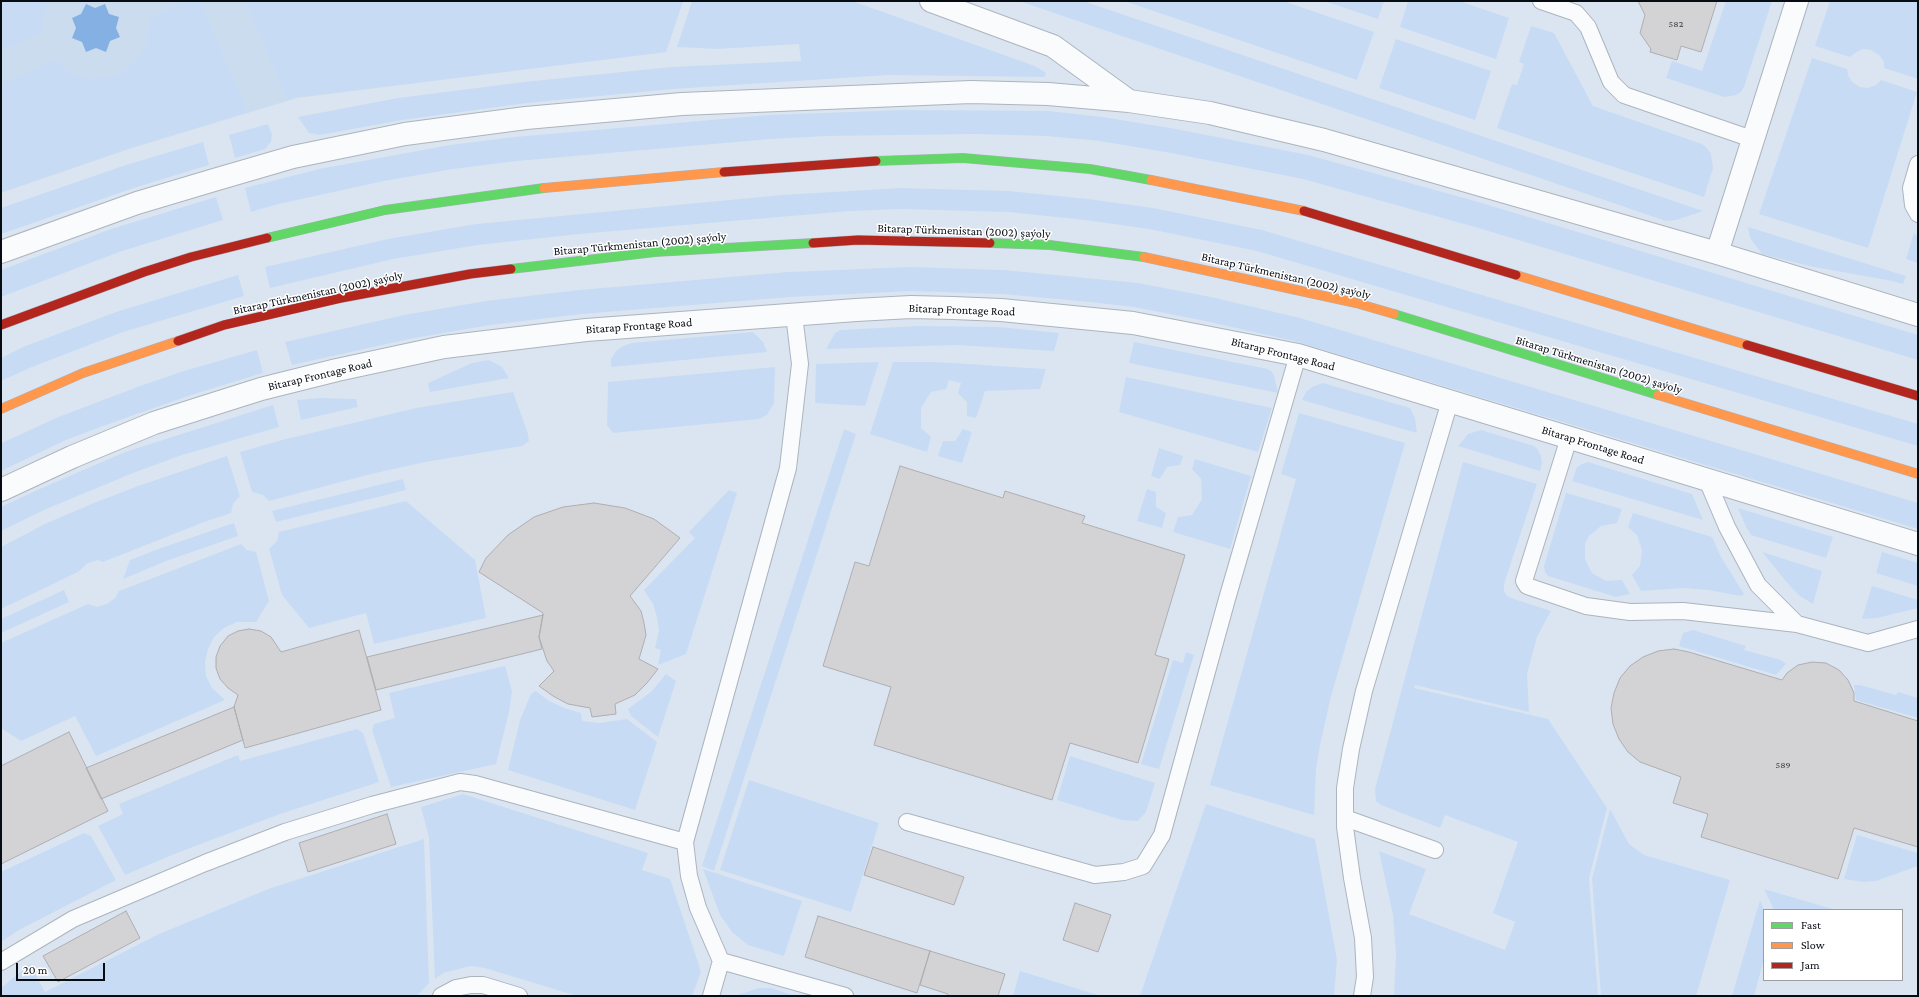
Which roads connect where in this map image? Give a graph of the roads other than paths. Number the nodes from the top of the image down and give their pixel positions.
1 (931, 1) edge
2 (1541, 1) edge
3 (1797, 1) edge
4 (1129, 101) junction
5 (1752, 139) junction
6 (1918, 164) edge
7 (1918, 214) edge
8 (1, 252) edge
9 (1717, 253) junction
10 (794, 315) junction
11 (1918, 316) edge
12 (1, 325) edge
13 (1298, 355) junction
14 (1918, 396) edge
15 (1450, 401) junction
16 (1, 409) edge
17 (1569, 438) junction
18 (1918, 474) edge
19 (1707, 480) junction
20 (1, 490) edge
21 (1918, 544) edge
22 (1797, 624) junction
23 (1918, 629) edge
24 (1345, 818) junction
25 (907, 822) dead end
26 (684, 842) junction
27 (1435, 850) dead end
28 (721, 961) junction
29 (1, 962) edge
30 (441, 996) edge
31 (519, 996) edge
32 (711, 996) edge
33 (845, 996) edge
34 (1362, 996) edge

1 - 4 street
2 - 5 lane
3 - 5 street
4 - 8 street
4 - 9 street
5 - 9 street
6 - 7 lane
9 - 11 street
10 - 13 street, Bitarap Frontage Road
10 - 20 street, Bitarap Frontage Road
10 - 26 lane
12 - 14 main road
13 - 15 street, Bitarap Frontage Road
13 - 25 lane
15 - 17 street, Bitarap Frontage Road
15 - 24 lane
16 - 18 main road, Bitarap Türkmenistan (2002) şaýoly
17 - 19 street, Bitarap Frontage Road
17 - 22 lane
19 - 21 street, Bitarap Frontage Road
19 - 22 lane
22 - 23 lane
24 - 27 lane
24 - 34 lane
26 - 28 lane
26 - 29 lane
28 - 32 lane
28 - 33 lane
30 - 31 lane

